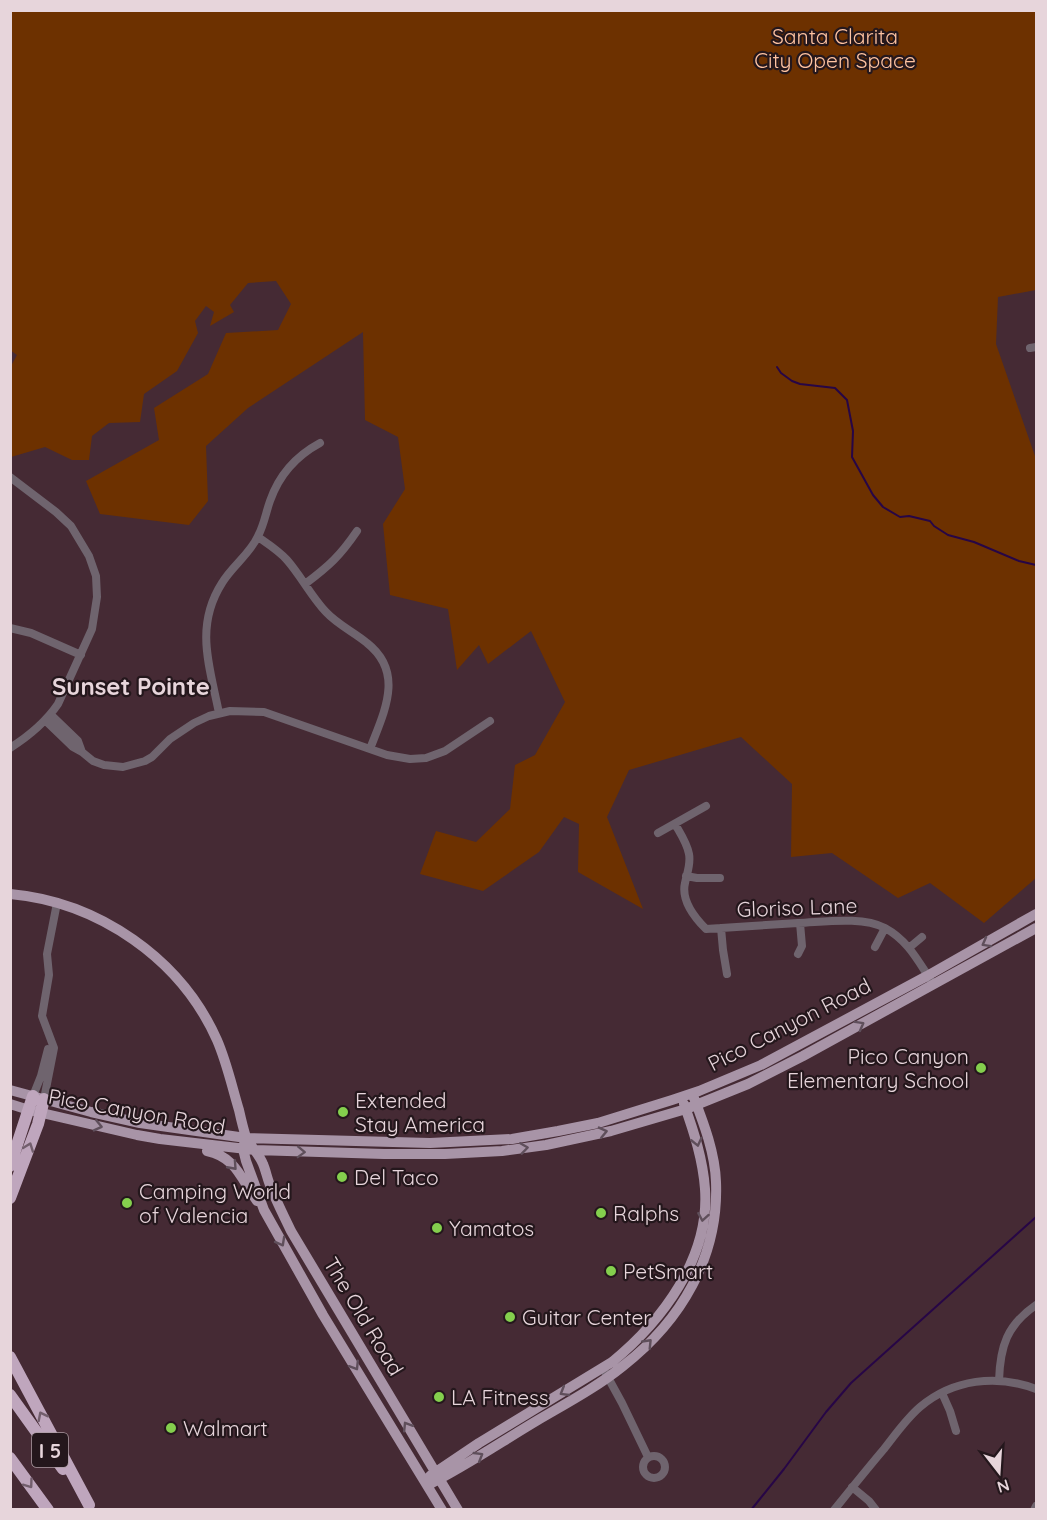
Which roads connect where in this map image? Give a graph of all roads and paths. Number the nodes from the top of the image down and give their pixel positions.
1 (320, 443) dead end
2 (10, 477) edge
3 (357, 531) dead end
4 (258, 537) junction
5 (305, 584) junction
6 (10, 628) edge
7 (81, 655) junction
8 (219, 713) junction
9 (48, 718) junction
10 (490, 721) dead end
11 (10, 748) edge
12 (370, 749) junction
13 (706, 807) dead end
14 (675, 824) junction
15 (658, 833) dead end
16 (687, 876) junction
17 (720, 878) dead end
18 (10, 894) edge
19 (57, 903) junction
20 (1036, 914) edge
21 (800, 923) junction
22 (721, 928) junction
23 (885, 928) junction
24 (1036, 928) edge
25 (922, 937) dead end
26 (876, 947) dead end
27 (910, 947) junction
28 (798, 954) dead end
29 (727, 974) dead end
30 (930, 980) junction
31 (10, 1090) edge
32 (687, 1095) junction
33 (39, 1098) junction
34 (10, 1104) edge
35 (691, 1107) junction
36 (35, 1112) junction
37 (160, 1139) junction
38 (248, 1146) junction
39 (10, 1166) edge
40 (10, 1198) edge
41 (264, 1210) junction
42 (1036, 1305) edge
43 (10, 1357) edge
44 (606, 1372) junction
45 (999, 1381) junction
46 (1036, 1389) edge
47 (942, 1393) junction
48 (10, 1395) edge
49 (956, 1431) dead end
50 (648, 1457) dead end
51 (10, 1458) edge
52 (437, 1475) junction
53 (426, 1482) junction
54 (852, 1487) junction
55 (90, 1507) edge
56 (48, 1509) edge
57 (442, 1509) edge
58 (458, 1509) edge
59 (834, 1509) edge
60 (876, 1509) edge

1 - 4 street
2 - 7 street
3 - 5 street
4 - 5 street
4 - 8 street
5 - 12 street
6 - 7 street
7 - 9 street
8 - 9 street
8 - 12 street
9 - 11 street
10 - 12 street
13 - 14 street
14 - 15 street
14 - 16 street
16 - 17 street
16 - 22 street, Gloriso Lane
18 - 19 main road, The Old Road
19 - 33 street
19 - 38 main road, The Old Road
20 -> 30 main road, Pico Canyon Road
21 - 22 street, Gloriso Lane
21 - 23 street, Gloriso Lane
21 - 28 street
22 - 29 street
23 - 26 street
23 - 27 street, Gloriso Lane
24 - 30 main road, Pico Canyon Road
25 - 27 street
27 - 30 street, Gloriso Lane
30 - 32 main road, Pico Canyon Road
35 -> 30 main road, Pico Canyon Road
31 - 33 main road, Pico Canyon Road
32 - 35 main road
32 - 38 main road, Pico Canyon Road
33 - 36 highway
33 - 38 main road, Pico Canyon Road
34 - 36 main road, Pico Canyon Road
38 -> 35 main road, Pico Canyon Road
35 - 44 main road
36 -> 37 main road, Pico Canyon Road
36 - 39 highway
40 -> 36 highway
37 - 38 main road, Pico Canyon Road
37 -> 41 main road
38 - 41 main road, The Old Road
52 -> 38 main road, The Old Road
41 -> 53 main road, The Old Road
42 - 45 street
55 -> 43 highway
44 - 50 street
44 - 52 main road
45 - 46 street
45 - 47 street
47 - 49 street
47 - 54 street
48 - 55 highway, I 5
51 -> 56 highway, I 5
52 - 53 main road
52 - 58 main road, The Old Road
53 - 57 main road, The Old Road
54 - 59 street
54 - 60 street

